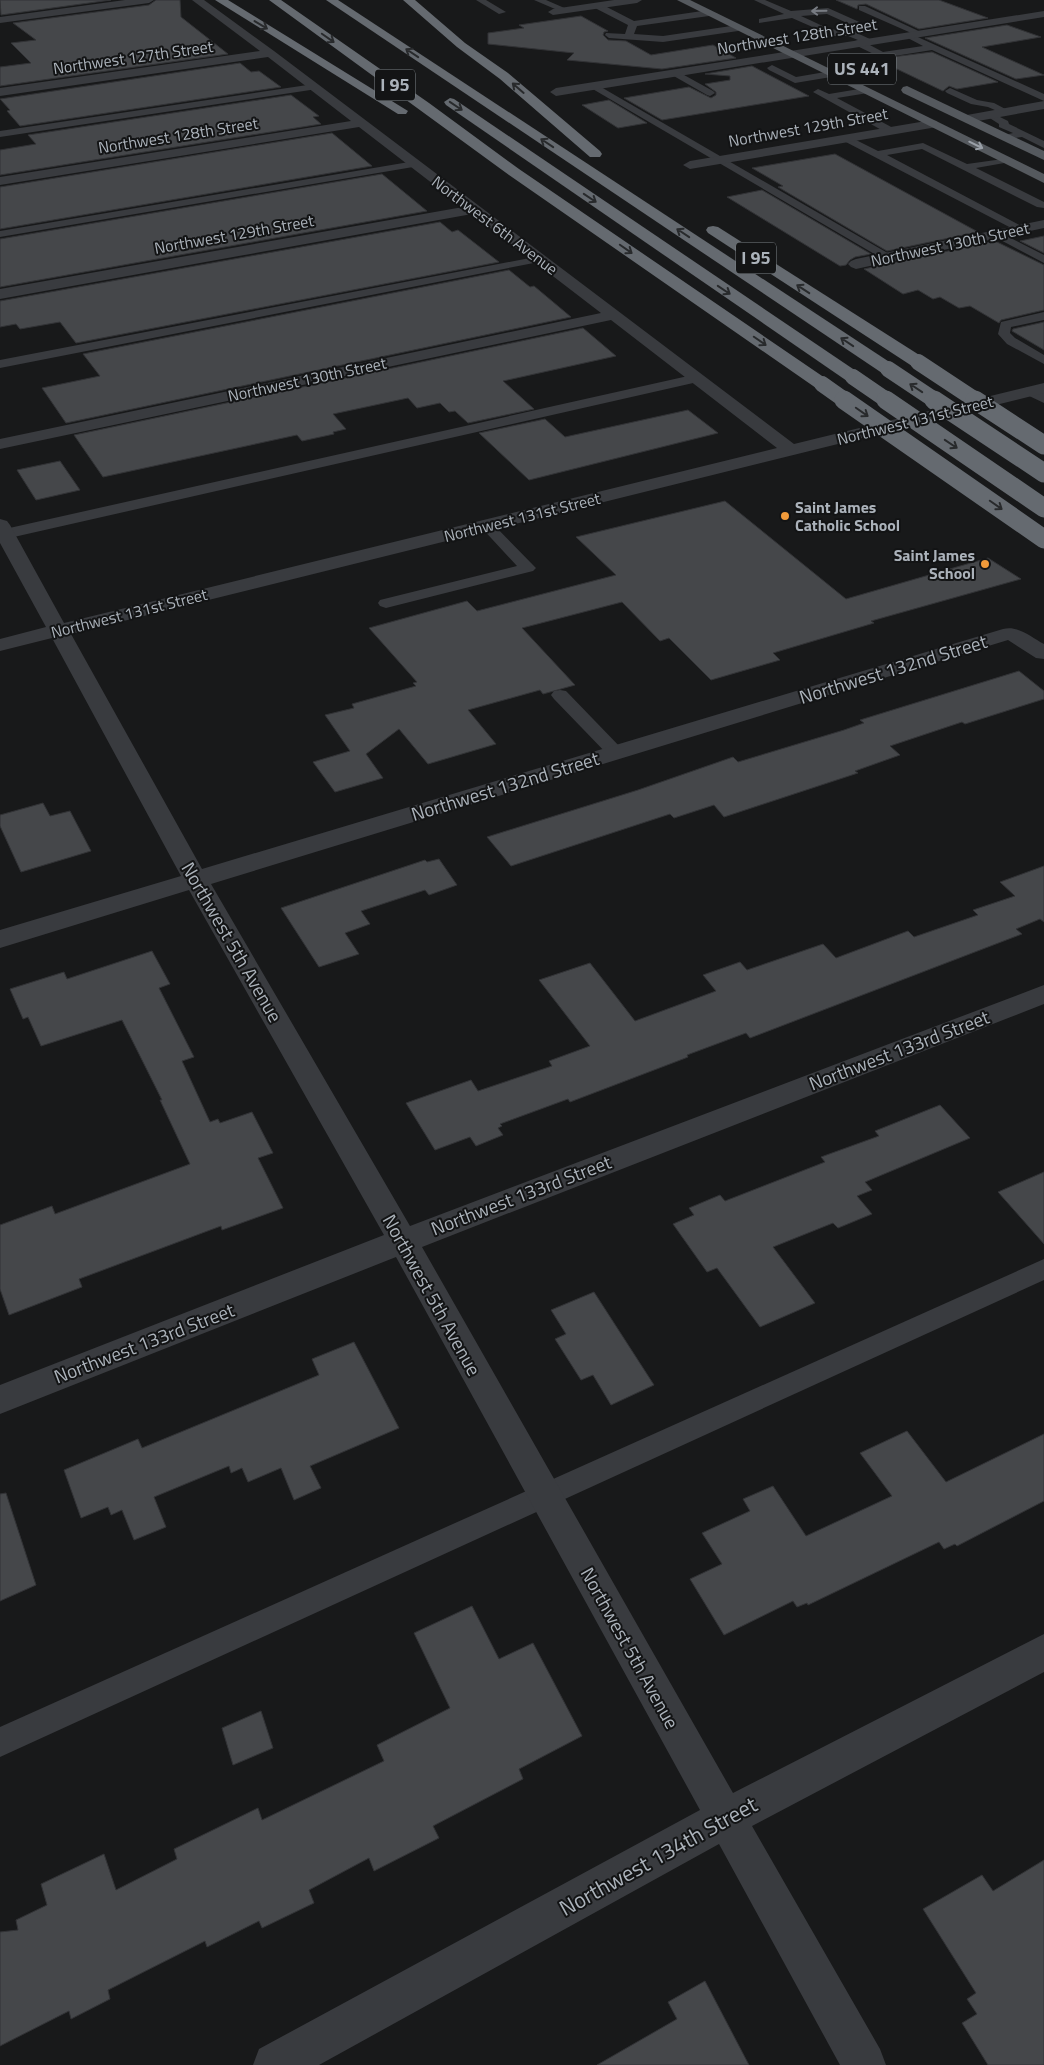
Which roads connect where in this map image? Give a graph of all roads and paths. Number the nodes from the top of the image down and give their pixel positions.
1 (149, 0) edge
2 (197, 0) edge
3 (220, 0) edge
4 (274, 0) edge
5 (330, 0) edge
6 (408, 0) edge
7 (480, 0) edge
8 (538, 0) edge
9 (637, 0) edge
10 (682, 0) edge
11 (698, 0) edge
12 (758, 0) edge
13 (598, 6) junction
14 (862, 8) dead end
15 (565, 10) junction
16 (502, 12) dead end
17 (553, 12) dead end
18 (708, 14) junction
19 (1044, 14) edge
20 (792, 15) junction
21 (751, 17) junction
22 (0, 20) edge
23 (634, 24) junction
24 (738, 28) junction
25 (779, 29) dead end
26 (849, 33) junction
27 (921, 34) junction
28 (609, 35) dead end
29 (629, 36) junction
30 (908, 36) junction
31 (804, 41) dead end
32 (864, 43) junction
33 (933, 47) junction
34 (822, 49) junction
35 (270, 53) junction
36 (790, 54) junction
37 (839, 58) dead end
38 (772, 68) dead end
39 (675, 73) junction
40 (831, 74) junction
41 (892, 83) dead end
42 (594, 86) junction
43 (314, 87) junction
44 (866, 91) junction
45 (0, 92) edge
46 (556, 92) dead end
47 (818, 92) dead end
48 (710, 93) dead end
49 (440, 96) dead end
50 (828, 97) junction
51 (1044, 98) edge
52 (928, 100) junction
53 (1044, 105) edge
54 (521, 107) dead end
55 (900, 108) junction
56 (1006, 112) junction
57 (990, 115) junction
58 (409, 116) dead end
59 (967, 119) junction
60 (362, 123) junction
61 (932, 124) junction
62 (891, 131) junction
63 (0, 134) edge
64 (1023, 134) junction
65 (846, 138) junction
66 (1005, 138) junction
67 (1042, 151) edge
68 (876, 154) junction
69 (472, 157) dead end
70 (721, 160) junction
71 (1006, 160) junction
72 (415, 164) junction
73 (690, 165) dead end
74 (966, 167) junction
75 (514, 172) junction
76 (1044, 179) edge
77 (0, 181) edge
78 (474, 209) junction
79 (994, 215) junction
80 (704, 224) dead end
81 (1044, 224) edge
82 (1021, 229) junction
83 (0, 234) edge
84 (996, 234) junction
85 (887, 257) junction
86 (540, 259) junction
87 (1044, 260) edge
88 (856, 264) dead end
89 (0, 294) edge
90 (614, 315) junction
91 (1044, 316) edge
92 (1044, 360) edge
93 (0, 364) edge
94 (697, 378) junction
95 (1039, 393) edge
96 (0, 444) edge
97 (1044, 445) edge
98 (792, 451) junction
99 (1044, 473) edge
100 (1044, 508) edge
101 (486, 525) junction
102 (3, 529) edge
103 (1044, 539) edge
104 (386, 603) dead end
105 (59, 631) junction
106 (0, 645) edge
107 (1044, 653) edge
108 (560, 695) dead end
109 (616, 753) junction
110 (196, 880) junction
111 (0, 939) edge
112 (1044, 994) edge
113 (403, 1241) junction
114 (1044, 1269) edge
115 (0, 1400) edge
116 (544, 1495) junction
117 (1044, 1652) edge
118 (0, 1742) edge
119 (724, 1818) junction
120 (275, 2065) edge
121 (864, 2065) edge

1 - 22 street
2 - 35 street, Northwest 6th Avenue
3 -> 58 highway
4 -> 75 highway, I 95
99 -> 5 highway, bridge
54 -> 6 highway
7 - 16 lane
8 - 15 lane
9 - 13 street
10 - 18 main road, US 441
11 - 21 main road
12 - 20 lane
13 - 15 street
13 - 23 lane
14 - 27 lane
15 - 17 street
18 - 23 lane
18 - 24 main road, US 441
19 - 27 street, Northwest 128th Street
20 - 21 lane
20 - 26 lane
26 -> 20 lane
21 - 25 main road
23 - 29 lane
24 - 29 lane
24 - 36 main road, US 441
26 - 32 lane
27 - 30 street, Northwest 128th Street
28 - 29 lane
30 - 32 street, Northwest 128th Street
30 - 33 lane
31 - 34 main road, US 441
32 - 33 lane
32 - 34 street, Northwest 128th Street
33 - 51 lane
34 - 36 street, Northwest 128th Street
34 - 37 main road, US 441
35 - 43 street, Northwest 6th Avenue
35 - 45 street, Northwest 127th Street
36 - 39 street, Northwest 128th Street
36 - 40 main road, US 441
38 - 40 lane
39 - 42 street, Northwest 128th Street
39 - 48 lane
40 - 44 main road, US 441
41 - 52 main road, US 441
42 - 46 street, Northwest 128th Street
42 - 70 lane
43 - 60 street, Northwest 6th Avenue
43 - 63 lane
44 - 50 lane
44 - 55 main road, US 441
47 - 50 lane
49 -> 100 highway, bridge
50 - 62 lane
52 - 56 lane
52 - 59 main road, US 441
53 - 56 street
55 - 59 main road
55 - 61 main road, US 441
56 - 57 street
57 - 59 street
57 - 64 lane
59 - 66 main road, US 441
60 - 72 street, Northwest 6th Avenue
60 - 77 street, Northwest 128th Street
61 - 62 street, Northwest 129th Street
61 - 66 main road
61 -> 71 main road, US 441
62 - 65 street, Northwest 129th Street
64 - 66 lane
64 - 67 lane
65 - 68 lane
65 - 70 street, Northwest 129th Street
66 - 67 main road, US 441
68 - 74 lane
68 - 79 lane
69 - 75 highway
70 - 73 street, Northwest 129th Street
70 - 85 lane
71 - 74 lane
71 - 76 main road, US 441
72 - 78 street, Northwest 6th Avenue
72 - 83 lane
74 - 79 lane
75 -> 103 highway, I 95, bridge
78 - 86 street, Northwest 6th Avenue
78 - 89 street, Northwest 129th Street
79 - 82 lane
97 -> 80 highway, I 95, bridge
81 - 82 street, Northwest 130th Street
82 - 84 street, Northwest 130th Street
84 - 85 street, Northwest 130th Street
84 - 87 lane
85 - 88 street, Northwest 130th Street
86 - 90 street, Northwest 6th Avenue
86 - 93 lane
90 - 94 street, Northwest 6th Avenue
90 - 96 street, Northwest 130th Street
91 - 92 lane
94 - 98 street, Northwest 6th Avenue
94 - 102 lane
95 - 98 street, Northwest 131st Street
98 - 101 street, Northwest 131st Street
101 - 104 lane
101 - 105 street, Northwest 131st Street
102 - 105 street, Northwest 5th Avenue
105 - 106 street, Northwest 131st Street
105 - 110 street, Northwest 5th Avenue
107 - 109 street, Northwest 132nd Street
108 - 109 lane
109 - 110 street, Northwest 132nd Street
110 - 111 street, Northwest 132nd Street
110 - 113 street, Northwest 5th Avenue
112 - 113 street, Northwest 133rd Street
113 - 115 street, Northwest 133rd Street
113 - 116 street, Northwest 5th Avenue
114 - 116 lane
116 - 118 lane
116 - 119 street, Northwest 5th Avenue
117 - 119 street, Northwest 134th Street
119 - 120 street, Northwest 134th Street
119 - 121 street, Northwest 5th Avenue

